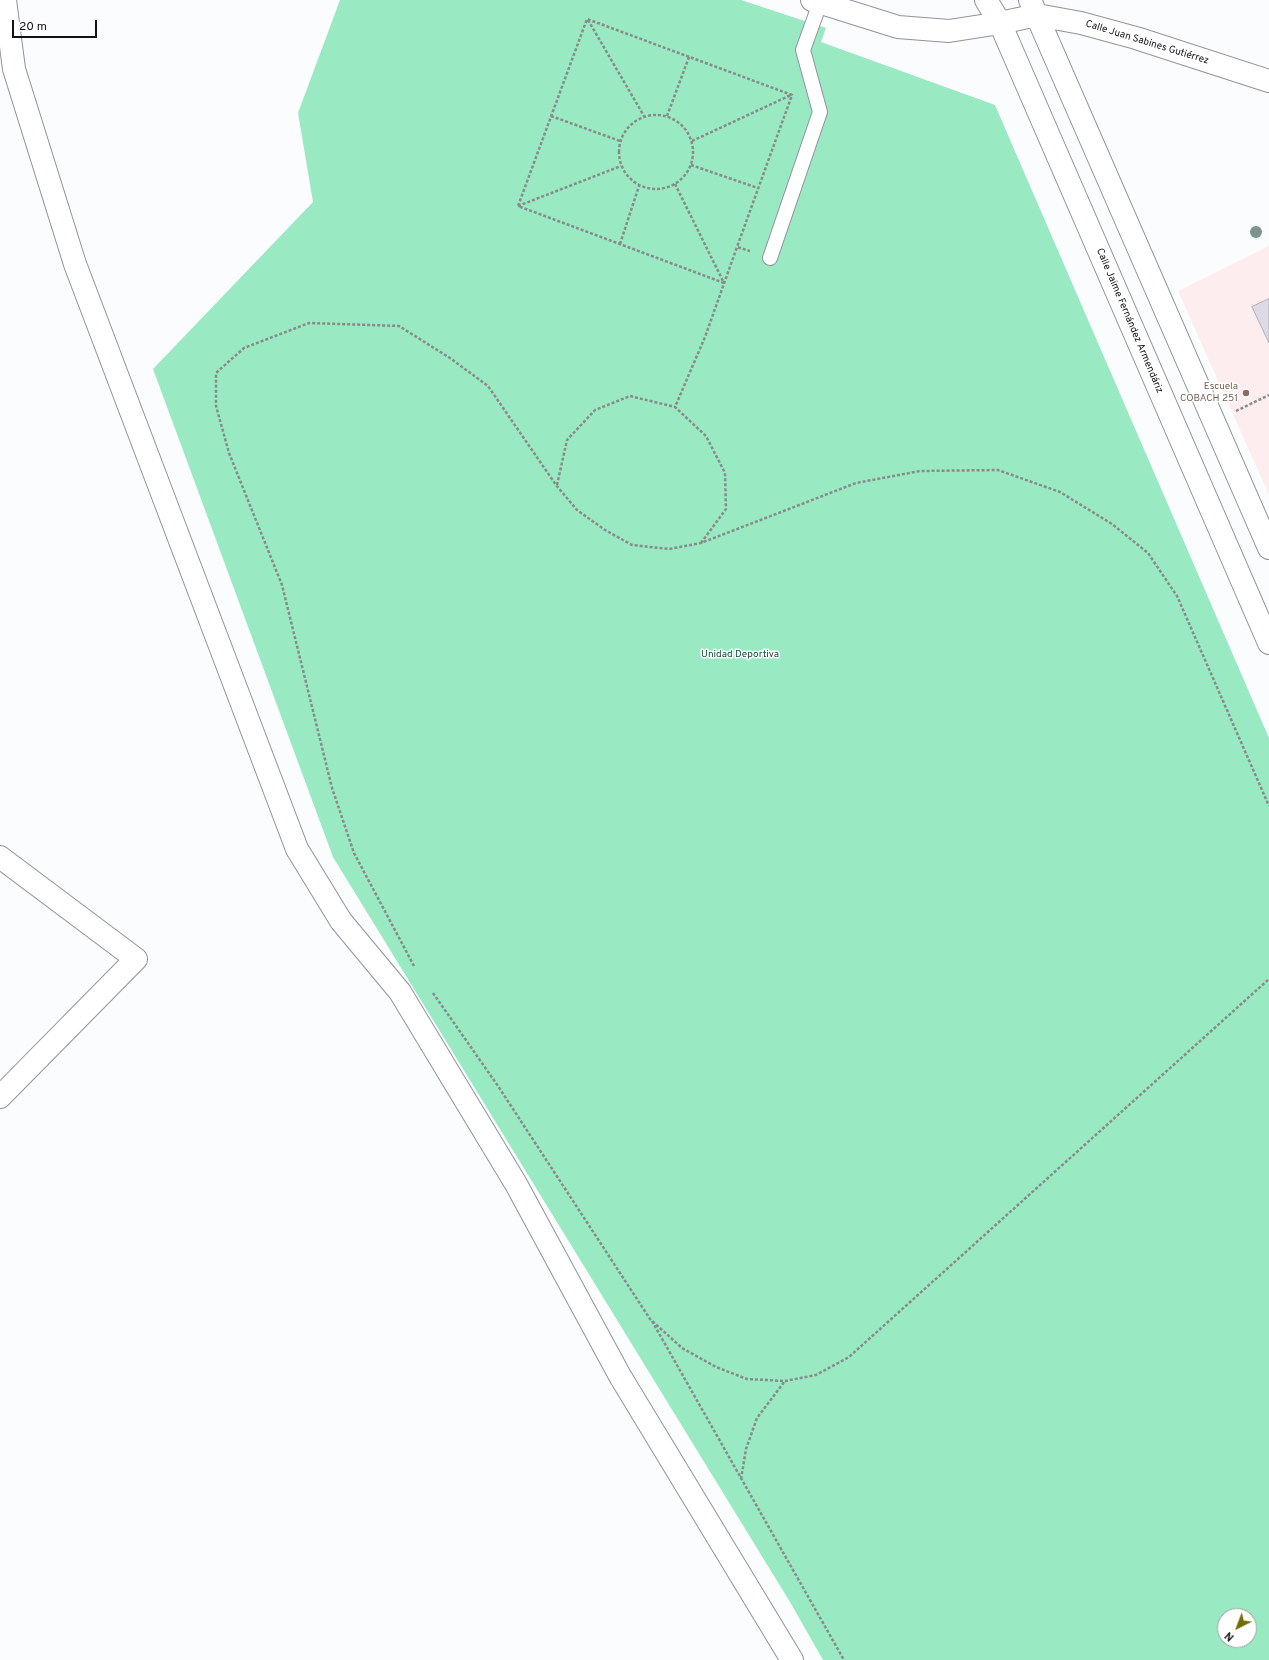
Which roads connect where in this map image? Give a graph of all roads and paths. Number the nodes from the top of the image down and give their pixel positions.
1 (5, 0) edge
2 (986, 0) edge
3 (816, 1) edge
4 (1034, 7) edge
5 (587, 19) junction
6 (1000, 23) junction
7 (689, 57) junction
8 (1269, 81) edge
9 (792, 95) junction
10 (551, 116) junction
11 (644, 116) junction
12 (667, 116) junction
13 (620, 141) junction
14 (692, 142) junction
15 (691, 165) junction
16 (621, 166) junction
17 (675, 184) junction
18 (640, 186) junction
19 (758, 188) junction
20 (518, 206) junction
21 (620, 244) junction
22 (736, 247) junction
23 (770, 258) joint
24 (724, 283) junction
25 (1269, 395) edge
26 (676, 407) junction
27 (1214, 422) junction
28 (556, 485) junction
29 (701, 543) junction
30 (1269, 548) edge
31 (1269, 643) edge
32 (1269, 806) edge
33 (0, 857) edge
34 (415, 967) dead end
35 (1269, 979) edge
36 (432, 992) dead end
37 (0, 1097) edge
38 (650, 1319) junction
39 (785, 1381) junction
40 (741, 1480) junction
41 (792, 1660) edge
42 (844, 1660) edge

1 - 41 street
2 - 6 street, Calle Jaime Fernández Armendáriz
3 - 6 street, Calle Juan Sabines Gutiérrez
3 - 23 lane
4 - 6 street, Calle Juan Sabines Gutiérrez
4 - 8 street, Calle Juan Sabines Gutiérrez
4 - 27 street
5 - 7 path
5 - 10 path
5 - 11 path
6 - 31 street, Calle Jaime Fernández Armendáriz
7 - 9 path
7 - 12 path
9 - 14 path
9 - 19 path
10 - 13 path
10 - 20 path
11 - 12 path
11 - 13 path
12 - 14 path
13 - 16 path
14 - 15 path
15 - 17 path
15 - 19 path
16 - 18 path
16 - 20 path
17 - 18 path
17 - 24 path
18 - 21 path
19 - 22 path
20 - 21 path
21 - 24 path
22 - 23 path
22 - 24 path
24 - 26 path
25 - 27 path
26 - 28 path
26 - 29 path
27 - 30 street
28 - 29 path
28 - 34 path
29 - 32 path
33 - 37 street
35 - 39 path
36 - 38 path
38 - 39 path
38 - 40 path
39 - 40 path
40 - 42 path

